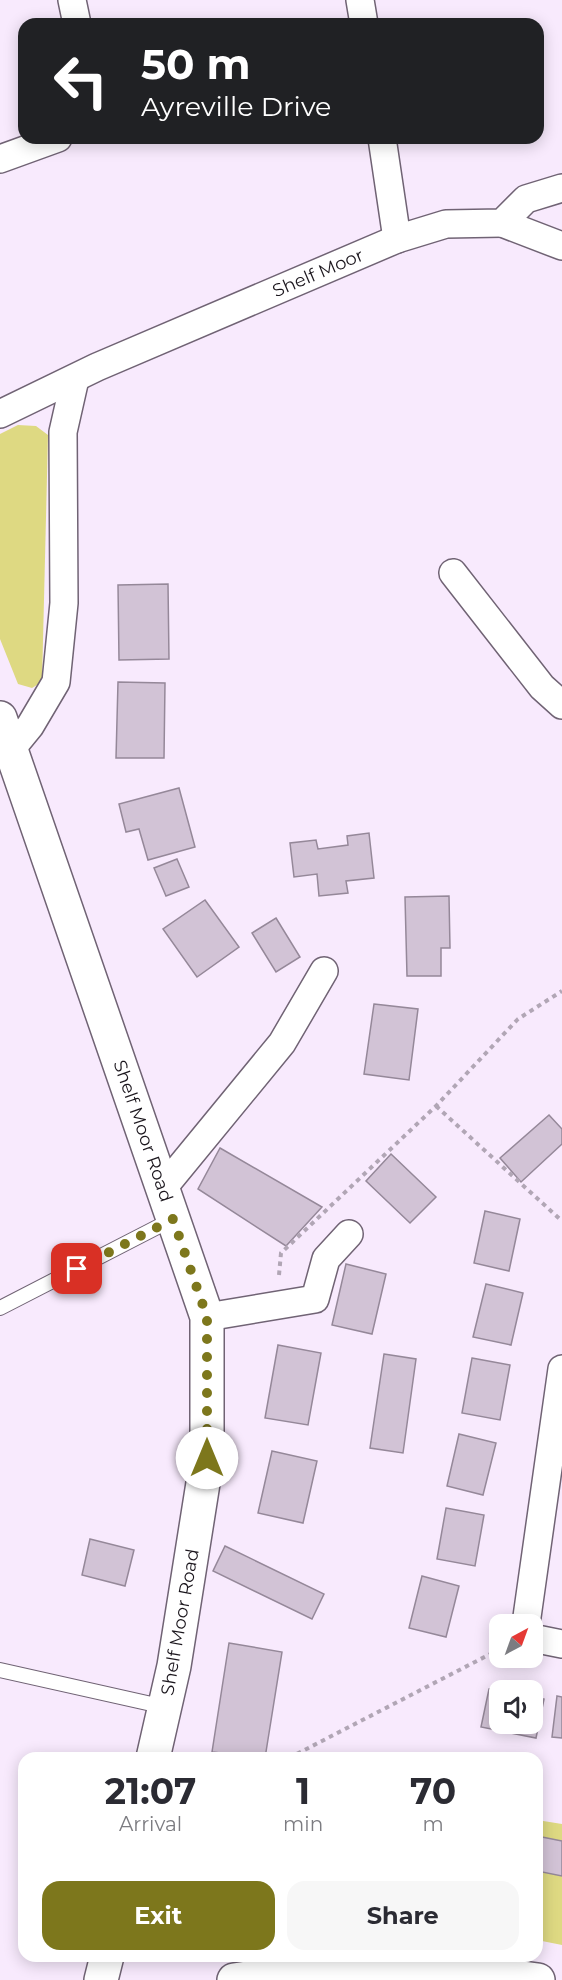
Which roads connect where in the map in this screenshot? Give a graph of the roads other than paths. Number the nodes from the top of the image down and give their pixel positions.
1 (72, 0) edge
2 (360, 0) edge
3 (76, 18) edge
4 (363, 18) edge
5 (41, 144) edge
6 (383, 144) edge
7 (0, 159) edge
8 (562, 188) edge
9 (502, 223) junction
10 (397, 239) junction
11 (562, 246) edge
12 (75, 380) junction
13 (0, 414) edge
14 (453, 573) dead end
15 (562, 705) edge
16 (0, 718) edge
17 (12, 748) junction
18 (324, 972) dead end
19 (163, 1188) junction
20 (173, 1219) junction
21 (349, 1234) dead end
22 (0, 1308) edge
23 (207, 1317) junction
24 (562, 1369) edge
25 (527, 1614) edge
26 (543, 1640) edge
27 (562, 1644) edge
28 (0, 1670) edge
29 (161, 1739) edge
30 (106, 1962) edge
31 (247, 1971) edge
32 (101, 1980) edge
33 (538, 1980) edge

1 - 3 street
2 - 4 street
5 - 7 street
6 - 10 street
8 - 9 street
9 - 10 street, Shelf Moor
9 - 11 street
10 - 12 street, Shelf Moor
12 - 13 street, Shelf Moor
12 - 17 street
14 - 15 street
16 - 17 main road, Shelf Moor Road
17 - 19 main road, Shelf Moor Road
18 - 19 street
19 - 20 main road, Shelf Moor Road
20 - 22 lane
20 - 23 main road, Shelf Moor Road
21 - 23 street
23 - 29 main road, Shelf Moor Road
24 - 25 street
26 - 27 street
28 - 29 lane
30 - 32 main road
31 - 33 main road

